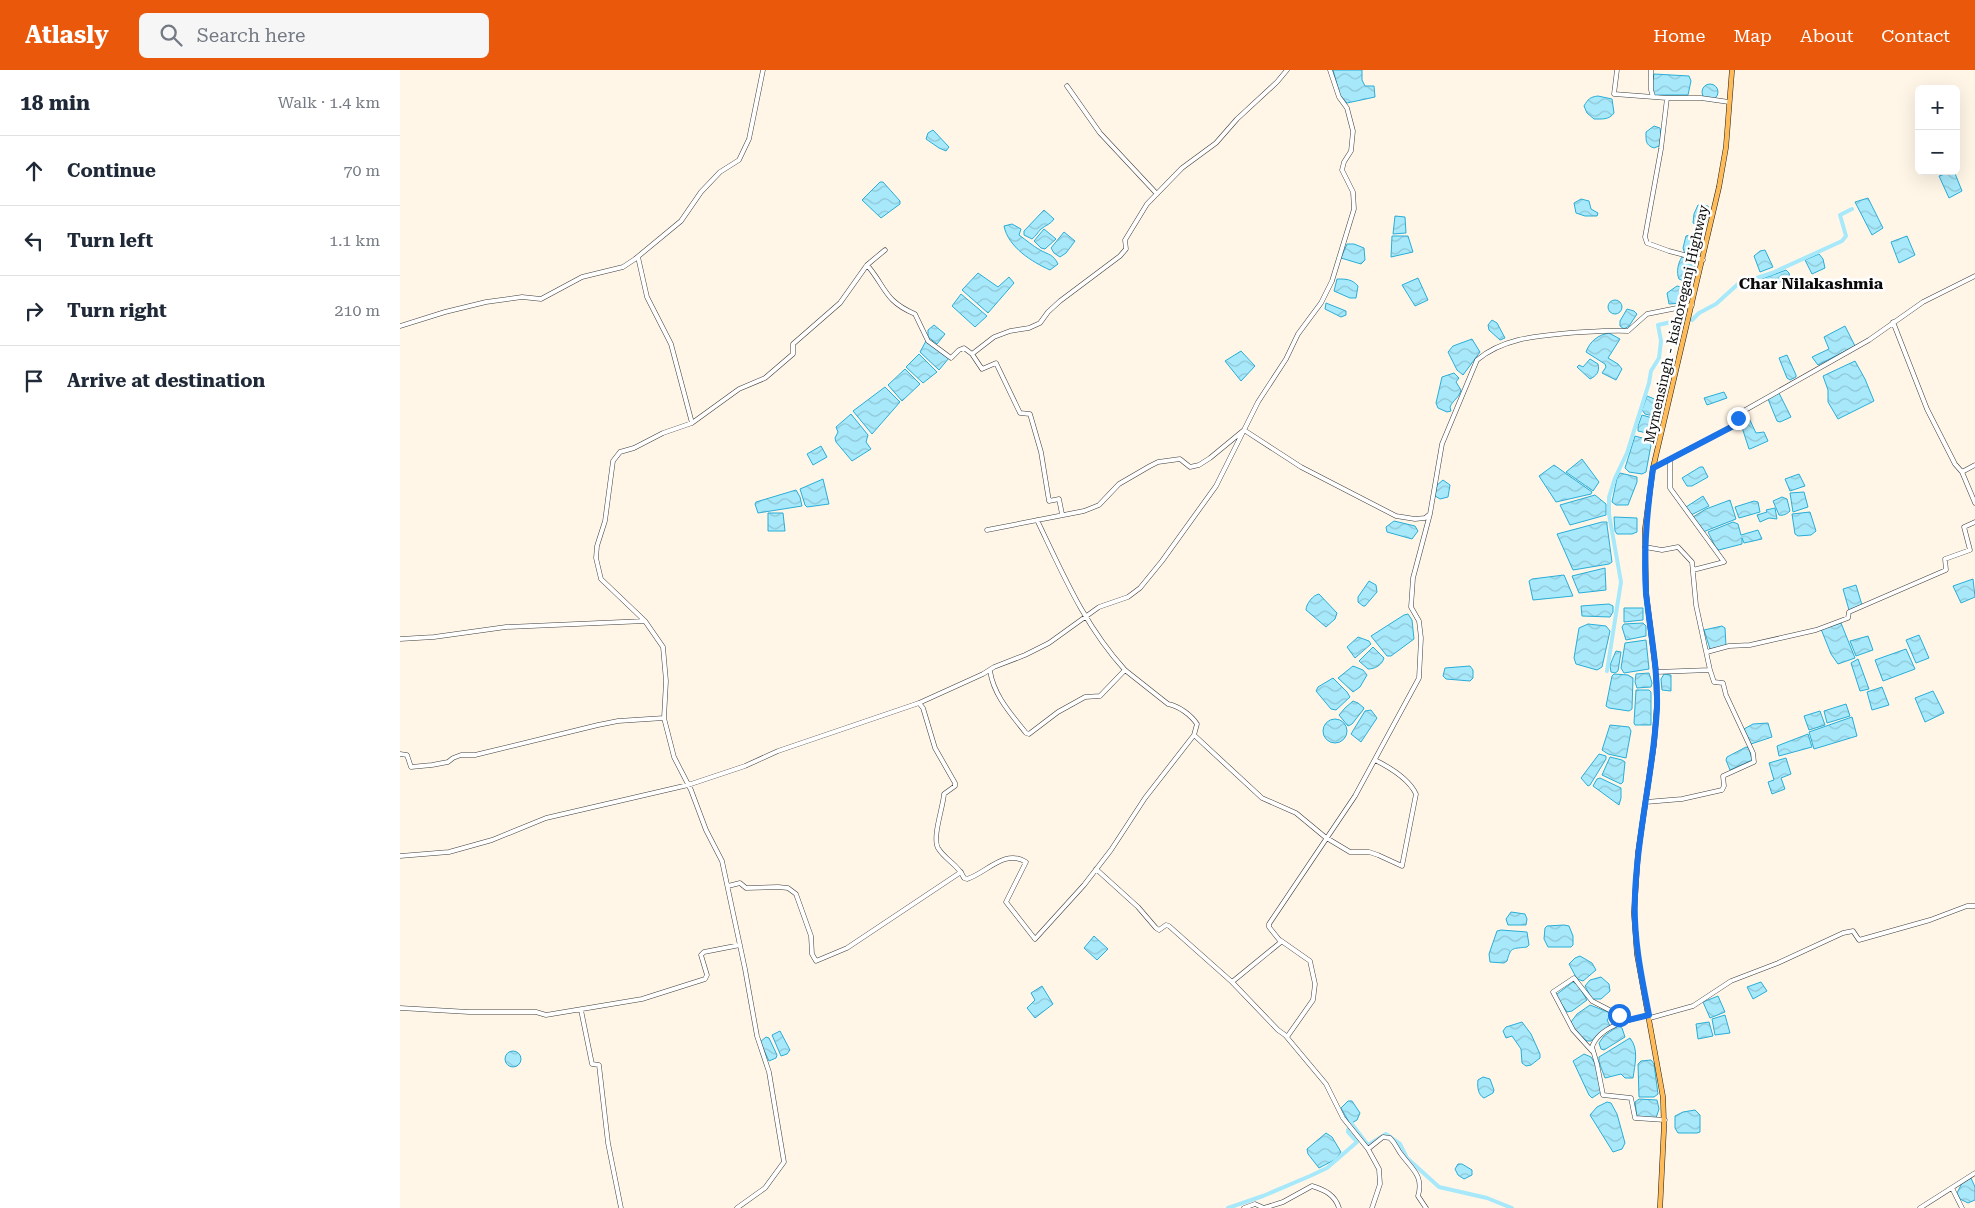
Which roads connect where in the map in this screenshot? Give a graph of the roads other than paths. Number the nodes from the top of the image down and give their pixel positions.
1 (763, 70) edge
2 (1287, 70) edge
3 (1330, 70) edge
4 (1617, 70) edge
5 (1651, 70) edge
6 (1732, 70) edge
7 (1067, 86) dead end
8 (1653, 96) junction
9 (1667, 98) junction
10 (1730, 102) junction
11 (1157, 194) junction
12 (885, 250) dead end
13 (638, 258) junction
14 (1703, 260) junction
15 (867, 265) junction
16 (1975, 276) edge
17 (1692, 305) junction
18 (1893, 322) junction
19 (400, 326) edge
20 (972, 354) junction
21 (692, 424) junction
22 (1244, 430) junction
23 (1670, 460) junction
24 (1975, 465) edge
25 (1653, 468) junction
26 (1962, 472) junction
27 (1975, 503) edge
28 (1062, 514) junction
29 (1430, 514) junction
30 (1037, 520) junction
31 (1975, 522) edge
32 (987, 530) dead end
33 (1645, 547) junction
34 (1693, 570) junction
35 (1084, 617) junction
36 (645, 621) junction
37 (400, 639) edge
38 (1707, 652) junction
39 (1125, 670) junction
40 (1710, 670) junction
41 (990, 671) junction
42 (1656, 672) junction
43 (919, 703) junction
44 (664, 718) junction
45 (1194, 735) junction
46 (400, 754) edge
47 (1375, 760) junction
48 (688, 785) junction
49 (1646, 802) junction
50 (1327, 838) junction
51 (400, 856) edge
52 (1096, 869) junction
53 (962, 872) junction
54 (728, 886) junction
55 (1975, 906) edge
56 (1280, 940) junction
57 (740, 945) junction
58 (1232, 982) junction
59 (400, 1008) edge
60 (581, 1010) junction
61 (1649, 1016) junction
62 (1624, 1021) junction
63 (1287, 1037) junction
64 (1593, 1053) junction
65 (1664, 1120) junction
66 (1368, 1149) junction
67 (1975, 1173) edge
68 (1952, 1188) junction
69 (621, 1208) edge
70 (737, 1208) edge
71 (1244, 1208) edge
72 (1339, 1208) edge
73 (1372, 1208) edge
74 (1426, 1208) edge
75 (1660, 1208) edge
76 (1920, 1208) edge
77 (1962, 1208) edge

1 - 13 street
2 - 11 street
3 - 22 street
4 - 8 street
5 - 8 street
6 - 10 main road, Mymensingh - kishoreganj Highway
7 - 11 street
8 - 9 street
9 - 10 street
9 - 14 street
10 - 14 main road, Mymensingh - kishoreganj Highway
11 - 20 street
12 - 15 street
13 - 19 street
13 - 21 street
14 - 17 main road, Mymensingh - kishoreganj Highway
15 - 20 street
15 - 21 street
16 - 18 street
17 - 25 main road, Mymensingh - kishoreganj Highway
17 - 29 street
18 - 23 street
18 - 26 street
20 - 28 street
21 - 36 street
22 - 28 street
22 - 29 street
22 - 35 street
23 - 25 street
23 - 34 street
24 - 26 street
25 - 33 main road, Mymensingh - kishoreganj Highway
26 - 27 street
28 - 30 street
29 - 47 street
30 - 32 street
30 - 35 street
31 - 38 street
33 - 34 street
33 - 42 main road, Mymensingh - kishoreganj Highway
34 - 38 street
35 - 39 street
35 - 41 street
36 - 37 street
36 - 44 street
38 - 40 street
39 - 41 street
39 - 45 street
40 - 42 street
40 - 49 street
41 - 43 street
42 - 49 main road, Mymensingh - kishoreganj Highway
43 - 48 street
43 - 53 street
44 - 46 street
44 - 48 street
45 - 50 street
45 - 52 street
47 - 50 street
47 - 50 street
48 - 51 street
48 - 54 street
49 - 61 main road, Mymensingh - kishoreganj Highway
50 - 56 street
52 - 53 street
52 - 58 street
53 - 54 street
54 - 57 street
55 - 61 street
56 - 58 street
56 - 63 street
57 - 60 street
57 - 70 street
58 - 63 street
59 - 60 street
60 - 69 street
61 - 62 street
61 - 65 main road, Mymensingh - kishoreganj Highway
62 - 64 street
62 - 64 street
63 - 66 street
64 - 65 street
65 - 75 main road, Mymensingh - kishoreganj Highway
66 - 73 street
66 - 74 street
67 - 68 street
68 - 76 street
68 - 77 street
71 - 72 street

